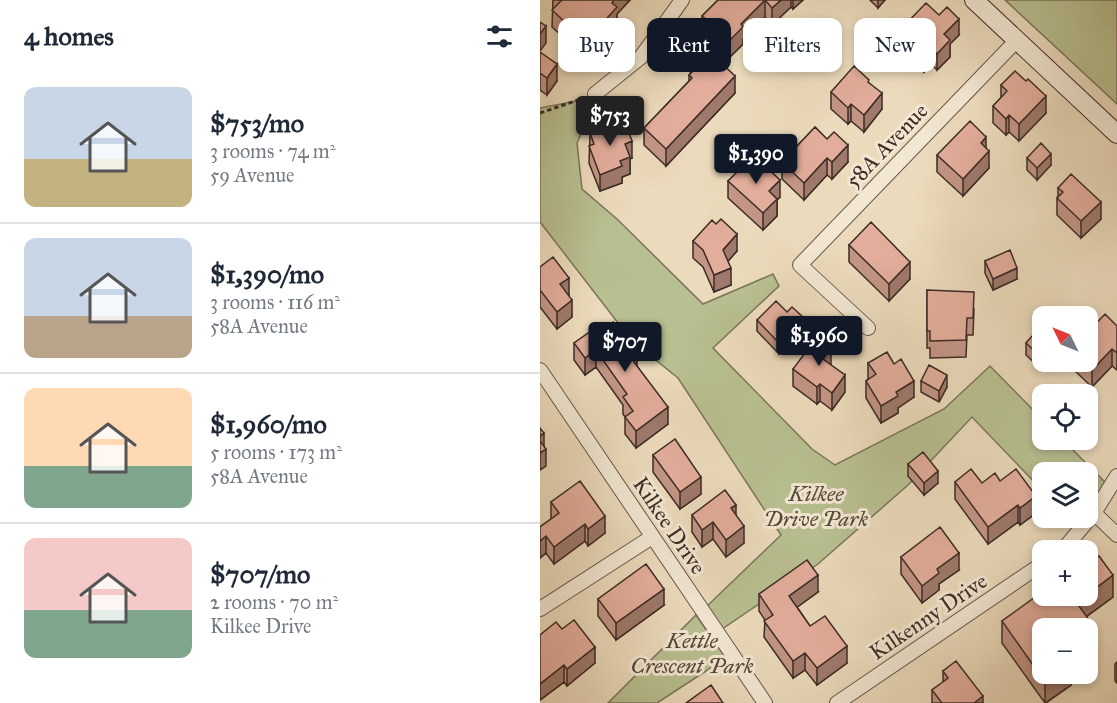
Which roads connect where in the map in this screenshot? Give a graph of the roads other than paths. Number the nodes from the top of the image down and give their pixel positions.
1 (682, 0) edge
2 (974, 0) edge
3 (1017, 40) junction
4 (595, 94) dead end
5 (1117, 134) edge
6 (867, 328) dead end
7 (540, 370) edge
8 (1117, 476) edge
9 (1098, 507) edge
10 (1098, 517) edge
11 (1081, 528) edge
12 (1117, 535) edge
13 (652, 537) junction
14 (1071, 540) edge
15 (1032, 571) edge
16 (540, 609) edge
17 (765, 703) edge
18 (837, 703) edge

1 - 4 street
2 - 3 street
3 - 5 street
3 - 6 street, 58A Avenue
7 - 13 street, Kilkee Drive
8 - 9 street
10 - 12 street
11 - 14 street
13 - 16 street
13 - 17 street, Kilkee Drive
15 - 18 street, Kilkenny Drive

